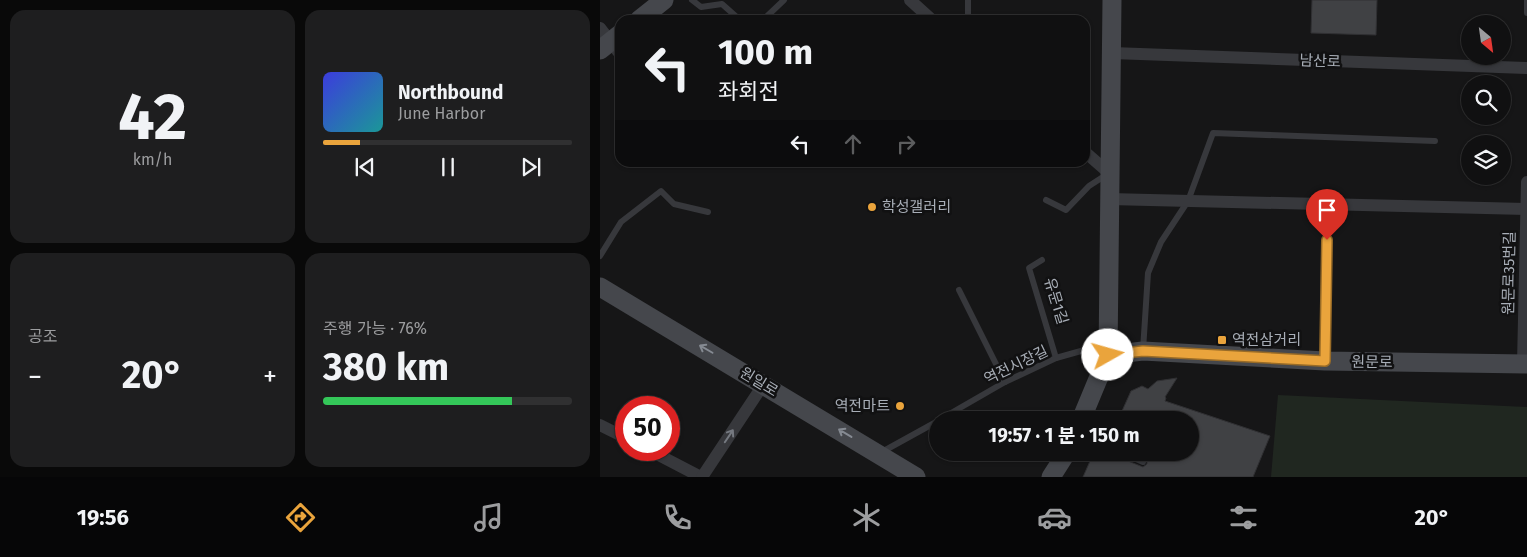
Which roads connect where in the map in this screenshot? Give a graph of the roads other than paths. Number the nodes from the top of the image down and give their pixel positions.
1 (664, 0) edge
2 (692, 0) edge
3 (784, 0) edge
4 (910, 0) edge
5 (968, 0) edge
6 (1112, 0) edge
7 (1527, 0) edge
8 (1527, 13) edge
9 (645, 15) edge
10 (734, 15) edge
11 (768, 15) edge
12 (926, 15) edge
13 (968, 15) edge
14 (1112, 53) junction
15 (1527, 68) edge
16 (1435, 141) dead end
17 (1090, 156) edge
18 (1110, 173) junction
19 (1527, 182) edge
20 (1109, 199) junction
21 (1046, 200) dead end
22 (1188, 201) junction
23 (1327, 204) junction
24 (1526, 209) edge
25 (708, 212) dead end
26 (600, 256) edge
27 (1042, 260) dead end
28 (600, 288) edge
29 (959, 290) dead end
30 (1143, 351) junction
31 (1108, 355) junction
32 (1056, 358) junction
33 (1325, 361) junction
34 (1525, 364) edge
35 (1005, 382) junction
36 (764, 385) junction
37 (954, 411) edge
38 (1086, 411) edge
39 (600, 425) edge
40 (929, 425) edge
41 (615, 432) edge
42 (879, 453) junction
43 (671, 461) edge
44 (1065, 464) edge
45 (702, 477) edge
46 (916, 477) edge
47 (1051, 477) edge

1 - 9 main road
2 - 10 lane
3 - 11 lane
4 - 12 street
5 - 13 lane
6 - 14 main road
7 - 8 lane
14 - 15 street, 남산로
14 - 18 main road
16 - 22 lane
17 - 18 street
18 - 20 main road
18 - 21 lane
19 - 24 street, 원문로35번길
20 - 22 street
20 - 31 main road
22 - 23 street
22 - 30 lane
23 - 24 street
23 - 33 lane
24 - 34 street, 원문로35번길
25 - 26 lane
27 - 32 lane, 유문1길
36 -> 28 main road, 원일로
29 - 35 lane
30 - 31 main road, 원문로
30 - 33 main road, 원문로
31 - 32 lane, 역전시장길
31 - 38 main road
32 - 35 lane, 역전시장길
33 - 34 main road, 원문로
35 - 37 lane, 역전시장길
42 -> 36 main road, 원일로
45 -> 36 street
39 - 41 street
40 - 42 lane, 역전시장길
42 - 46 main road, 원일로
43 - 45 street
44 - 47 main road

